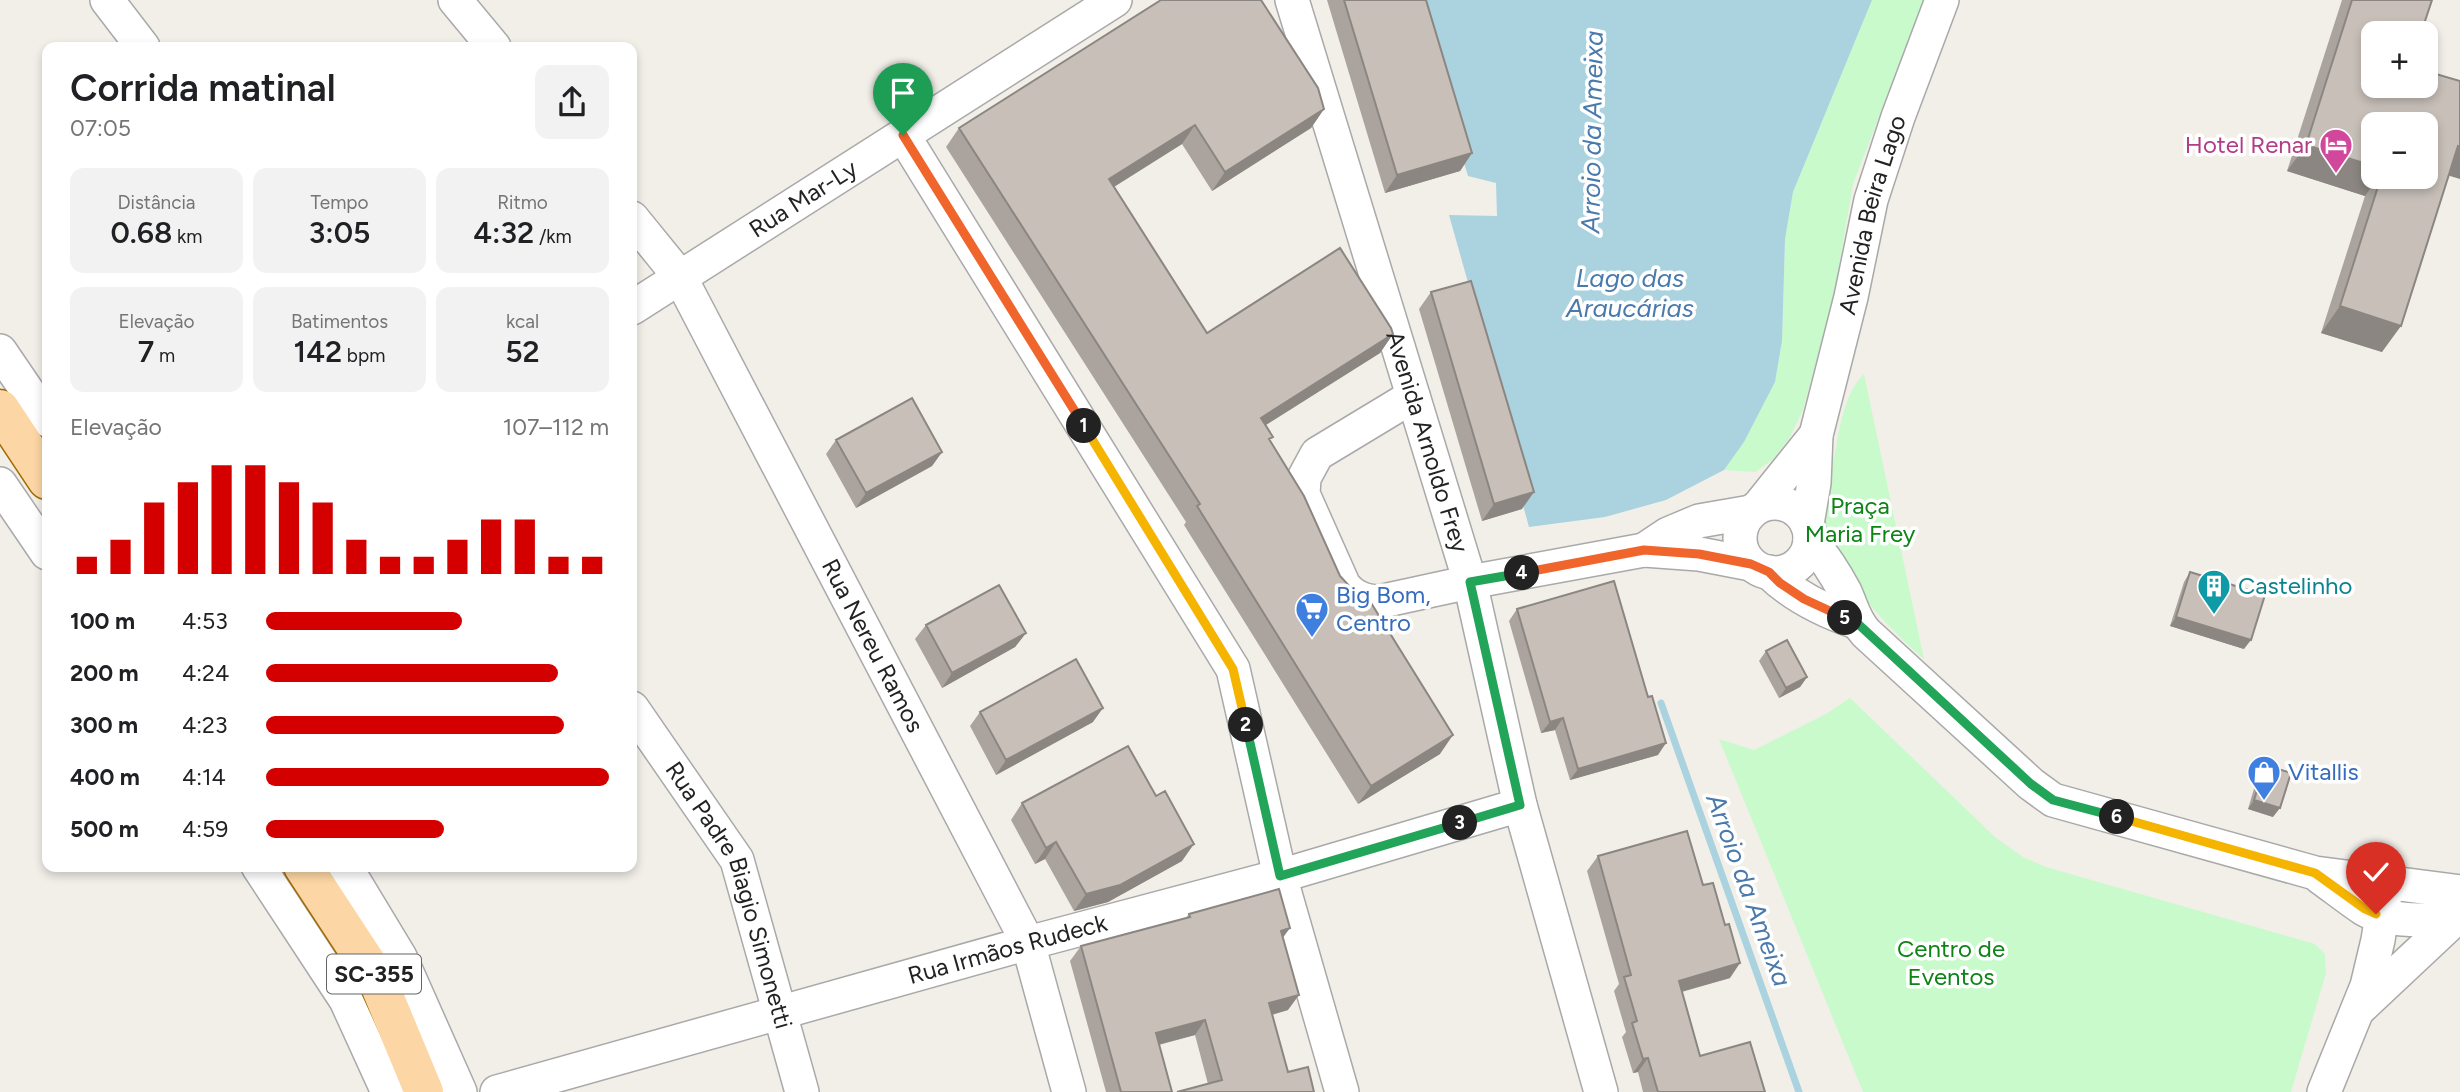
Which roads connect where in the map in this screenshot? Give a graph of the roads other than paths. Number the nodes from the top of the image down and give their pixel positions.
1 (107, 0) edge
2 (455, 0) edge
3 (1115, 0) edge
4 (1292, 0) edge
5 (1942, 0) edge
6 (139, 42) edge
7 (490, 42) edge
8 (903, 135) junction
9 (637, 224) edge
10 (680, 277) junction
11 (637, 305) edge
12 (0, 351) edge
13 (1413, 396) junction
14 (0, 409) edge
15 (42, 413) edge
16 (1816, 435) junction
17 (42, 472) edge
18 (0, 484) edge
19 (1755, 509) junction
20 (1808, 532) junction
21 (42, 546) edge
22 (1644, 550) junction
23 (1760, 568) junction
24 (1470, 582) junction
25 (1856, 622) junction
26 (637, 715) edge
27 (1520, 805) junction
28 (262, 872) edge
29 (307, 872) edge
30 (349, 872) edge
31 (2315, 873) junction
32 (1280, 876) junction
33 (2387, 882) junction
34 (2459, 909) edge
35 (2382, 916) junction
36 (1028, 943) junction
37 (2359, 1009) junction
38 (780, 1013) junction
39 (388, 1092) edge
40 (424, 1092) edge
41 (460, 1092) edge
42 (496, 1092) edge
43 (803, 1092) edge
44 (1069, 1092) edge
45 (1342, 1092) edge
46 (1601, 1092) edge
47 (2324, 1092) edge

1 - 6 street
2 - 7 street
3 - 8 street, Rua Mar-Ly
4 - 13 street, Avenida Arnoldo Frey
5 - 16 street, Avenida Beira Lago
8 - 10 street, Rua Mar-Ly
8 - 32 street
9 - 10 street, Rua Nereu Ramos
10 - 11 street, Rua Mar-Ly
10 - 36 street, Rua Nereu Ramos
12 - 15 street
13 - 24 street, Avenida Arnoldo Frey
13 - 24 street
14 - 17 main road
16 - 19 street, Avenida Beira Lago
16 - 20 street, Avenida Beira Lago
18 - 21 street
19 - 20 street
19 - 22 street
19 - 23 street
20 - 23 street
20 - 25 street
22 - 23 street
22 - 24 street
23 - 25 street
24 - 27 street, Avenida Arnoldo Frey
25 - 31 street
26 - 38 street, Rua Padre Biagio Simonetti
27 - 32 street, Rua Irmãos Rudeck
27 - 46 street, Avenida Arnoldo Frey
28 - 39 street
29 - 40 main road, SC-355
30 - 41 street
31 - 33 street
31 - 35 street
32 - 36 street, Rua Irmãos Rudeck
32 - 45 street
33 - 34 street
33 - 35 street
34 - 35 street
34 - 37 street
35 - 37 street
36 - 38 street, Rua Irmãos Rudeck
36 - 44 street, Rua Nereu Ramos
37 - 47 street
38 - 42 street, Rua Irmãos Rudeck
38 - 43 street, Rua Padre Biagio Simonetti

